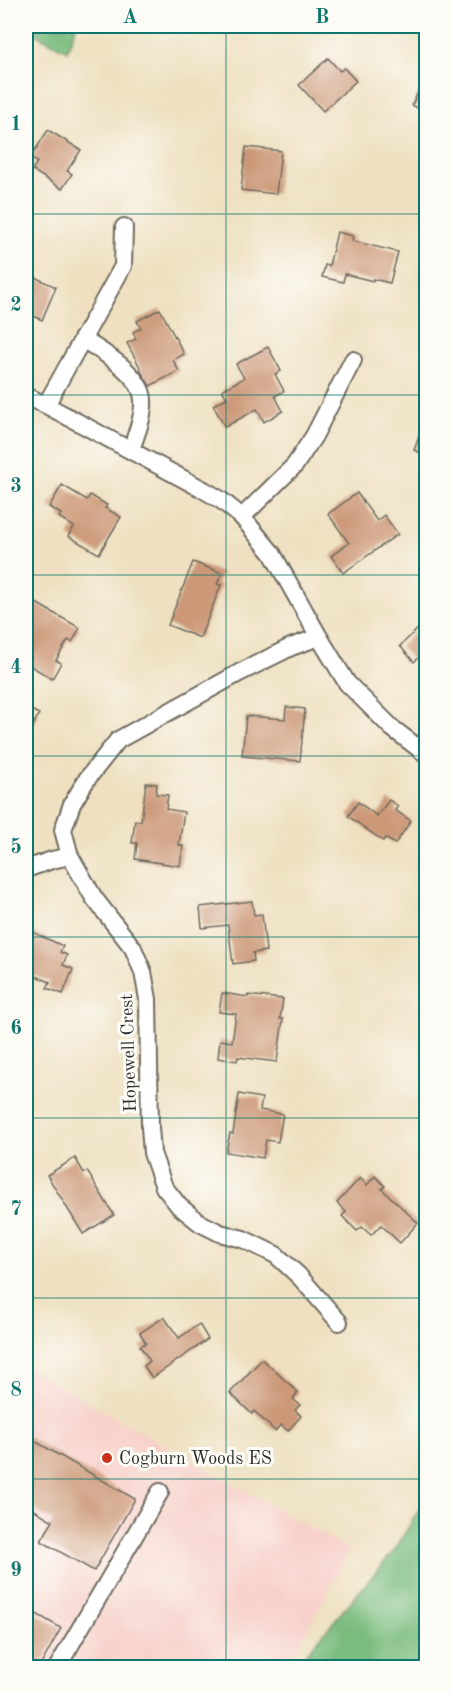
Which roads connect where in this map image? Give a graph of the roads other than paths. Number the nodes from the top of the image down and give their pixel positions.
1 (124, 227) dead end
2 (82, 339) junction
3 (353, 360) dead end
4 (26, 396) edge
5 (46, 405) junction
6 (131, 450) junction
7 (242, 517) junction
8 (319, 637) junction
9 (426, 754) edge
10 (70, 856) junction
11 (26, 869) edge
12 (339, 1322) dead end
13 (160, 1492) dead end
14 (57, 1668) edge

1 - 2 street
2 - 5 street
2 - 6 street
3 - 7 street
4 - 5 street
5 - 6 street
6 - 7 street
7 - 8 street
8 - 9 street
8 - 10 street, Hopewell Crest
10 - 11 street
10 - 12 street, Hopewell Crest
13 - 14 street

